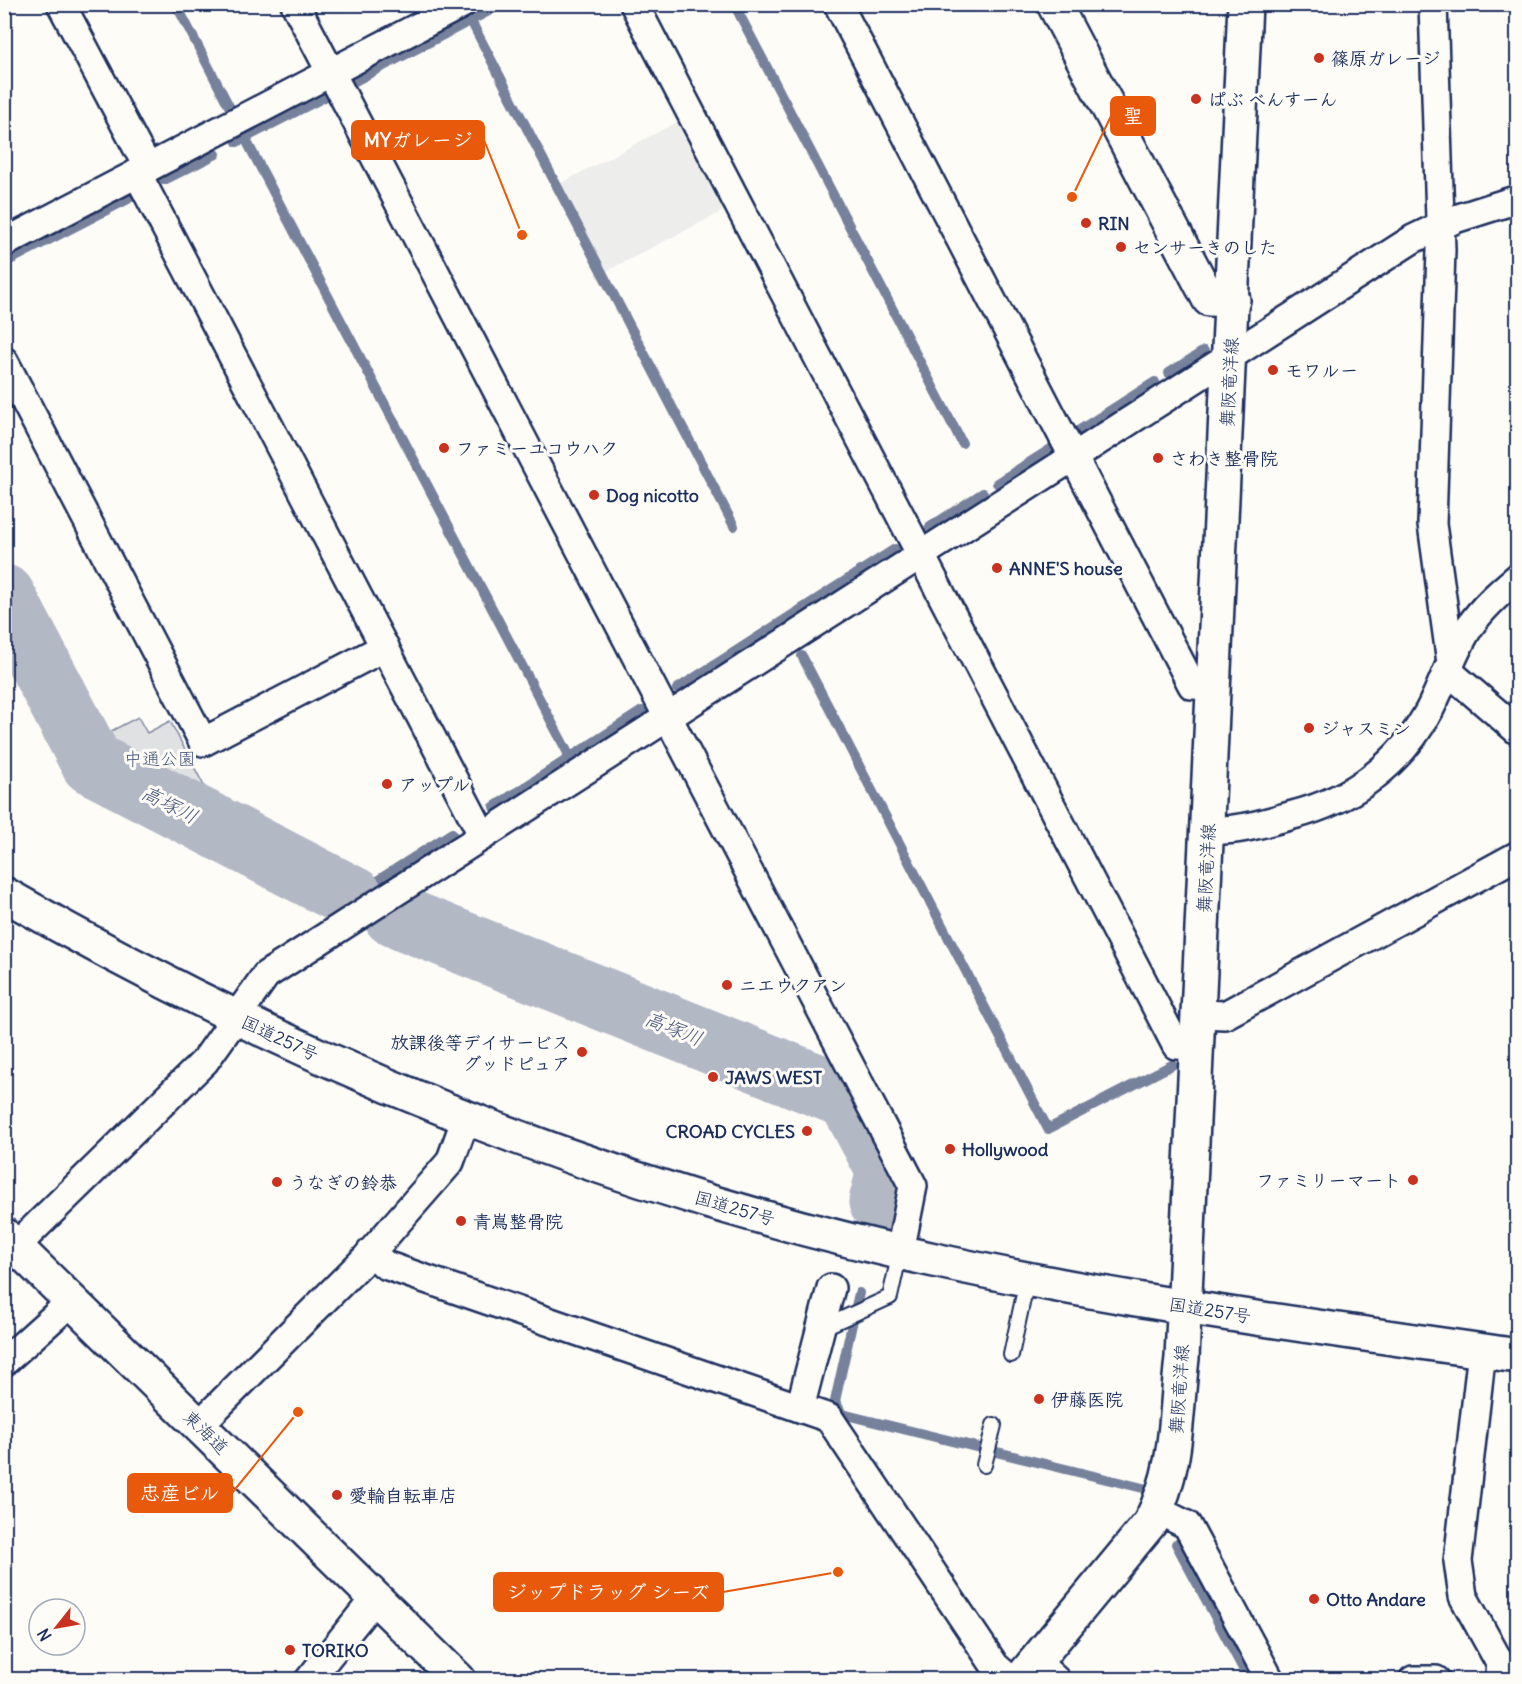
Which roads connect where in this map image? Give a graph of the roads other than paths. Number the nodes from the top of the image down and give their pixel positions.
1 (61, 4) edge
2 (295, 4) edge
3 (462, 4) edge
4 (634, 4) edge
5 (838, 4) edge
6 (1054, 4) edge
7 (1245, 4) edge
8 (1433, 4) edge
9 (331, 73) junction
10 (143, 171) junction
11 (1518, 200) edge
12 (1439, 226) junction
13 (4, 243) edge
14 (1233, 300) junction
15 (1230, 356) junction
16 (4, 361) edge
17 (1074, 457) junction
18 (921, 555) junction
19 (1518, 577) edge
20 (384, 647) junction
21 (1449, 667) junction
22 (1214, 686) junction
23 (668, 717) junction
24 (1518, 731) edge
25 (1207, 830) junction
26 (483, 836) junction
27 (1518, 855) edge
28 (4, 894) edge
29 (1199, 1014) junction
30 (236, 1017) junction
31 (1197, 1046) junction
32 (466, 1118) junction
33 (10, 1241) edge
34 (371, 1252) junction
35 (900, 1252) junction
36 (1027, 1280) junction
37 (831, 1288) dead end
38 (72, 1301) junction
39 (1185, 1306) junction
40 (831, 1323) junction
41 (1482, 1350) junction
42 (1011, 1355) dead end
43 (1518, 1356) edge
44 (4, 1362) edge
45 (800, 1408) junction
46 (199, 1425) junction
47 (993, 1430) dead end
48 (984, 1465) dead end
49 (1157, 1510) junction
50 (375, 1598) junction
51 (1031, 1675) edge
52 (309, 1680) edge
53 (459, 1680) edge
54 (1270, 1680) edge
55 (1413, 1680) edge
56 (1436, 1680) edge
57 (1499, 1680) edge

1 - 10 street
2 - 9 street
3 - 9 street
4 - 18 street
5 - 17 street
6 - 14 main road
7 - 14 main road, 舞阪竜洋線
8 - 12 street
9 - 10 street
9 - 23 street
10 - 13 street
10 - 20 street
11 - 12 street
12 - 15 street
12 - 21 street
14 - 15 main road, 舞阪竜洋線
15 - 17 street
15 - 22 main road, 舞阪竜洋線
16 - 20 street
17 - 18 street
17 - 22 street
18 - 23 street
18 - 31 street
19 - 21 street
20 - 26 street
21 - 24 street
21 - 25 street
22 - 25 main road, 舞阪竜洋線
23 - 26 street
23 - 35 street
25 - 29 main road, 舞阪竜洋線
26 - 30 street
27 - 29 street
28 - 30 main road, 国道257号
29 - 31 main road, 舞阪竜洋線
30 - 32 main road, 国道257号
30 - 33 street
31 - 39 main road, 舞阪竜洋線
32 - 34 street
32 - 35 main road, 国道257号
33 - 38 main road, 東海道
34 - 45 street
34 - 46 street
35 - 36 main road, 国道257号
35 - 40 lane
36 - 39 main road, 国道257号
36 - 42 lane
37 - 40 street
38 - 44 street
38 - 46 main road, 東海道
39 - 41 main road, 国道257号
39 - 49 main road, 舞阪竜洋線
40 - 45 street
41 - 43 main road, 国道257号
41 - 57 street
45 - 51 street
46 - 50 main road, 東海道
47 - 48 lane
49 - 51 main road, 舞阪竜洋線
49 - 54 street
50 - 52 street
50 - 53 main road, 東海道
55 - 56 street

